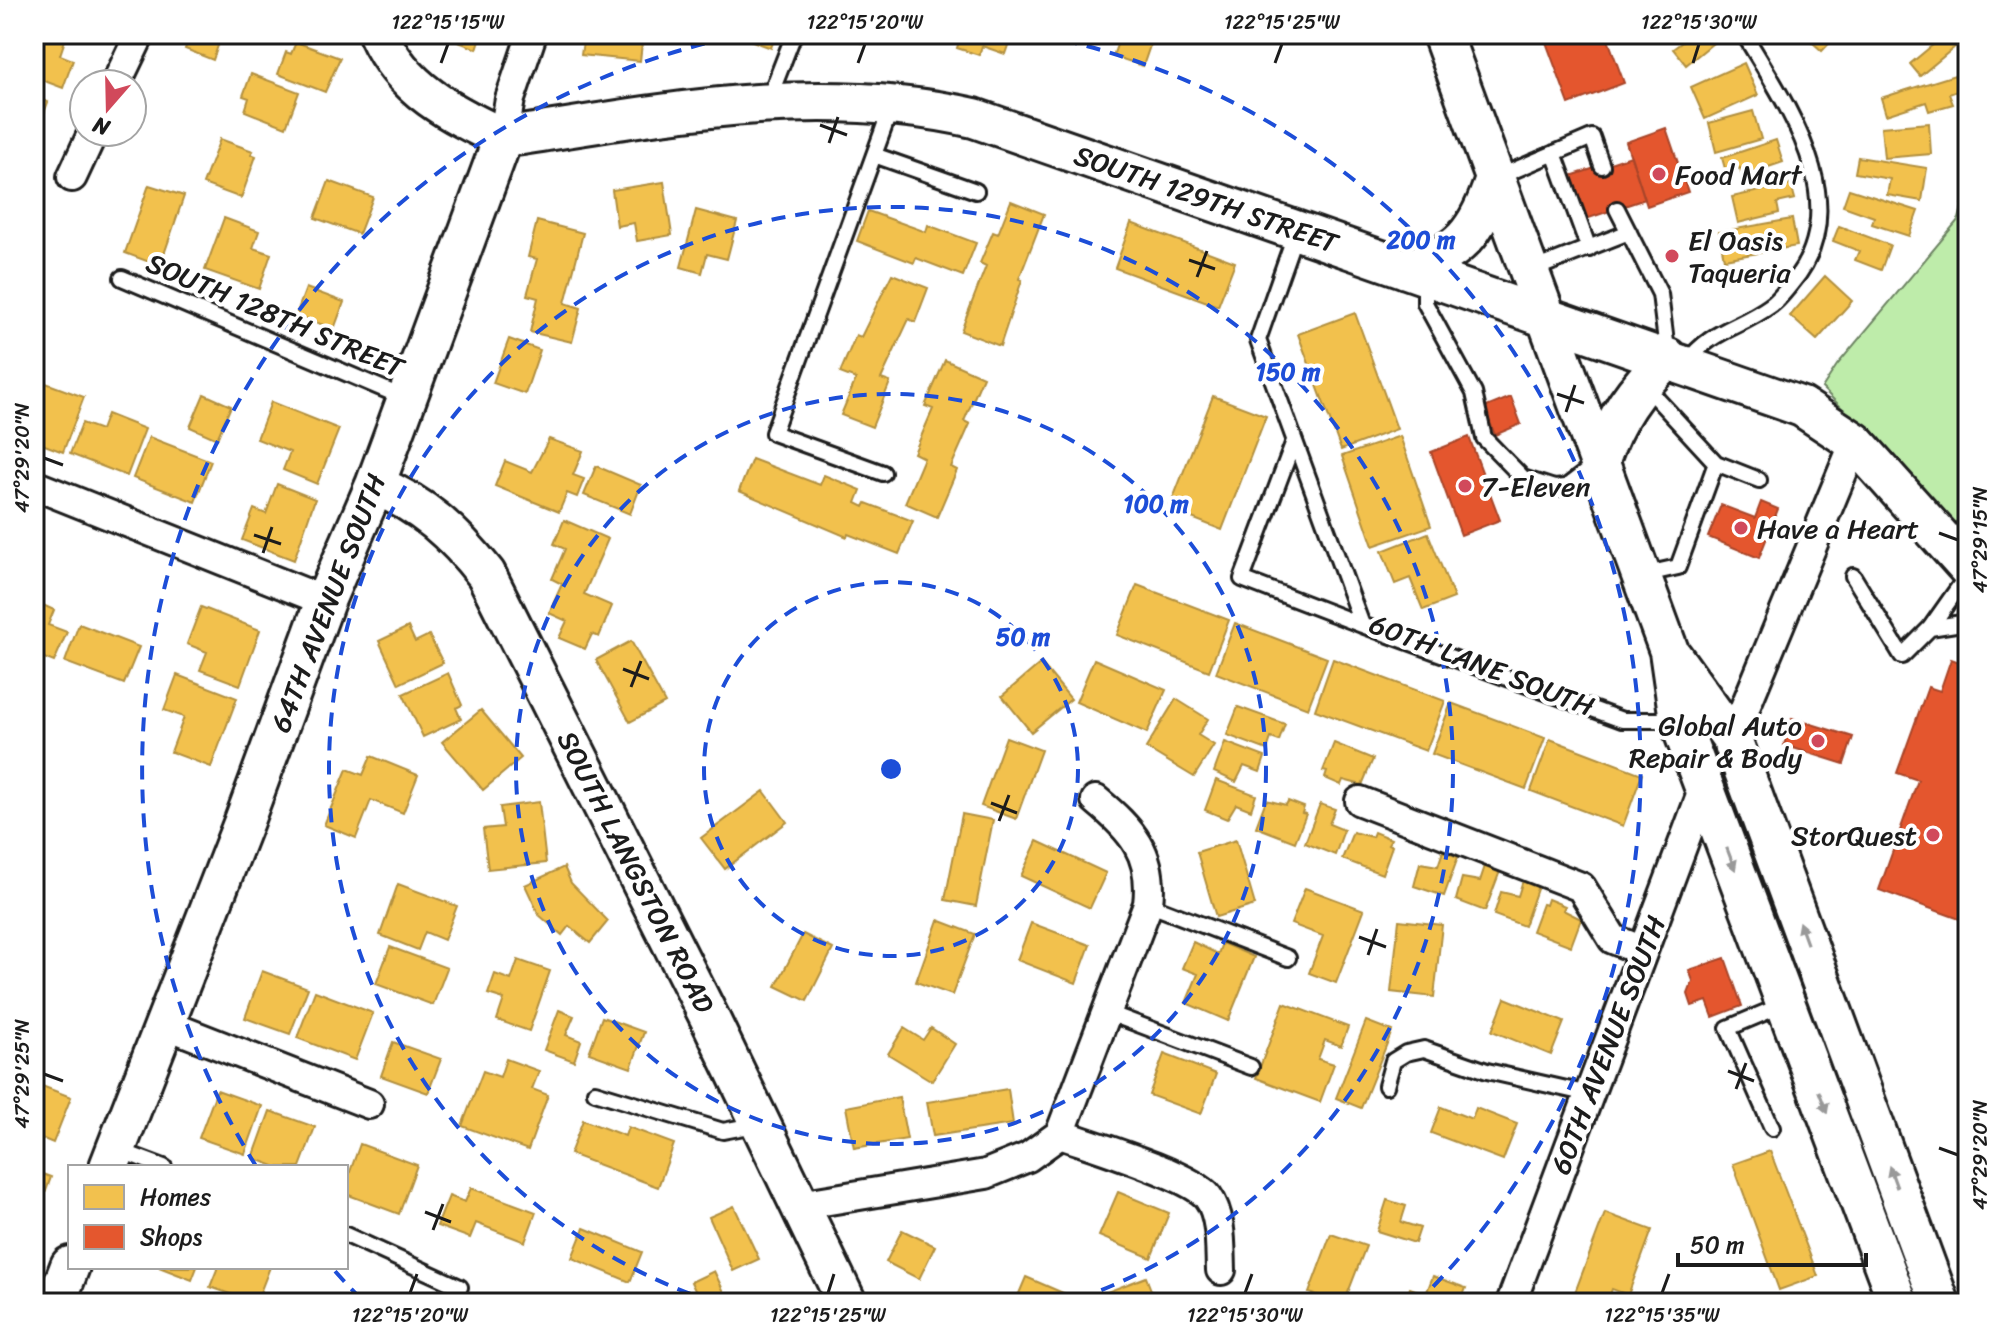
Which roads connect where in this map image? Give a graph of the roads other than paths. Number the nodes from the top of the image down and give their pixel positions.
1 (140, 34) edge
2 (378, 34) edge
3 (532, 34) edge
4 (794, 34) edge
5 (1442, 34) edge
6 (1744, 34) edge
7 (124, 68) edge
8 (768, 103) junction
9 (892, 104) junction
10 (503, 138) junction
11 (86, 148) edge
12 (1554, 153) junction
13 (874, 155) junction
14 (1602, 166) dead end
15 (72, 177) dead end
16 (1495, 179) junction
17 (976, 191) dead end
18 (1617, 209) dead end
19 (1297, 231) junction
20 (1629, 232) junction
21 (1589, 249) junction
22 (1532, 270) junction
23 (1415, 272) junction
24 (122, 278) dead end
25 (1547, 318) junction
26 (1666, 368) junction
27 (407, 399) junction
28 (1294, 441) junction
29 (1855, 442) junction
30 (1600, 461) junction
31 (1716, 463) junction
32 (883, 473) dead end
33 (1759, 480) dead end
34 (34, 485) edge
35 (375, 485) junction
36 (1968, 568) edge
37 (1968, 574) edge
38 (1641, 575) junction
39 (1853, 576) dead end
40 (325, 601) junction
41 (1968, 622) edge
42 (1362, 625) junction
43 (1930, 628) junction
44 (1669, 651) junction
45 (1679, 720) junction
46 (1732, 739) junction
47 (1704, 788) junction
48 (1096, 800) dead end
49 (1360, 801) dead end
50 (1148, 904) junction
51 (1643, 951) junction
52 (1288, 958) dead end
53 (1786, 1004) junction
54 (1106, 1012) junction
55 (165, 1024) junction
56 (1251, 1067) dead end
57 (1386, 1086) dead end
58 (595, 1092) dead end
59 (1589, 1094) junction
60 (369, 1104) dead end
61 (761, 1124) junction
62 (1772, 1128) dead end
63 (1060, 1134) junction
64 (112, 1158) edge
65 (152, 1165) edge
66 (799, 1205) junction
67 (348, 1236) edge
68 (69, 1269) edge
69 (1221, 1270) dead end
70 (460, 1287) dead end
71 (56, 1303) edge
72 (847, 1303) edge
73 (1511, 1303) edge
74 (1898, 1303) edge
75 (1940, 1303) edge

1 - 7 street
2 - 10 street
3 - 10 street, 64TH AVENUE SOUTH
4 - 8 lane
5 - 16 street
6 - 26 lane
8 - 9 street, SOUTH 129TH STREET
8 - 10 street, SOUTH 129TH STREET
9 - 13 lane
9 - 19 street, SOUTH 129TH STREET
10 - 27 street, 64TH AVENUE SOUTH
11 - 15 street
12 - 14 lane
12 - 16 lane
12 - 21 lane
13 - 17 lane
13 - 32 lane
16 - 22 street
16 - 23 street
18 - 20 lane
19 - 23 street, SOUTH 129TH STREET
19 - 28 lane, 60TH LANE SOUTH
20 - 21 lane
20 - 26 lane
21 - 22 lane
22 - 25 street
23 - 25 street, SOUTH 129TH STREET
23 - 30 lane
24 - 27 lane, SOUTH 128TH STREET
25 - 26 street, SOUTH 129TH STREET
25 - 30 street
26 - 29 street, SOUTH 129TH STREET
26 - 30 street
26 - 31 lane
27 - 35 street, 64TH AVENUE SOUTH
28 - 42 lane, 60TH LANE SOUTH
28 - 42 lane
29 - 36 street, SOUTH 129TH STREET
29 - 46 street
30 - 38 street
31 - 33 lane
31 - 38 lane
34 - 40 street
35 - 40 street, 64TH AVENUE SOUTH
35 - 61 street, SOUTH LANGSTON ROAD
37 - 43 lane
38 - 44 street
39 - 43 lane
40 - 55 street, 64TH AVENUE SOUTH
41 - 43 lane
42 - 45 lane, 60TH LANE SOUTH
44 - 45 street
44 - 46 street
45 - 47 street
75 -> 46 street
47 - 51 street, 60TH AVENUE SOUTH
47 -> 53 street
48 - 50 street
49 - 51 street
50 - 52 lane
50 - 54 street
51 - 59 street, 60TH AVENUE SOUTH
53 - 62 lane
53 -> 74 street
54 - 56 lane
54 - 63 street
55 - 60 street
55 - 64 street, 64TH AVENUE SOUTH
57 - 59 lane
58 - 61 lane
59 - 73 street, 60TH AVENUE SOUTH
61 - 66 street, SOUTH LANGSTON ROAD
63 - 66 street
63 - 69 street
64 - 65 lane
66 - 72 street, SOUTH LANGSTON ROAD
67 - 70 lane
68 - 71 street

